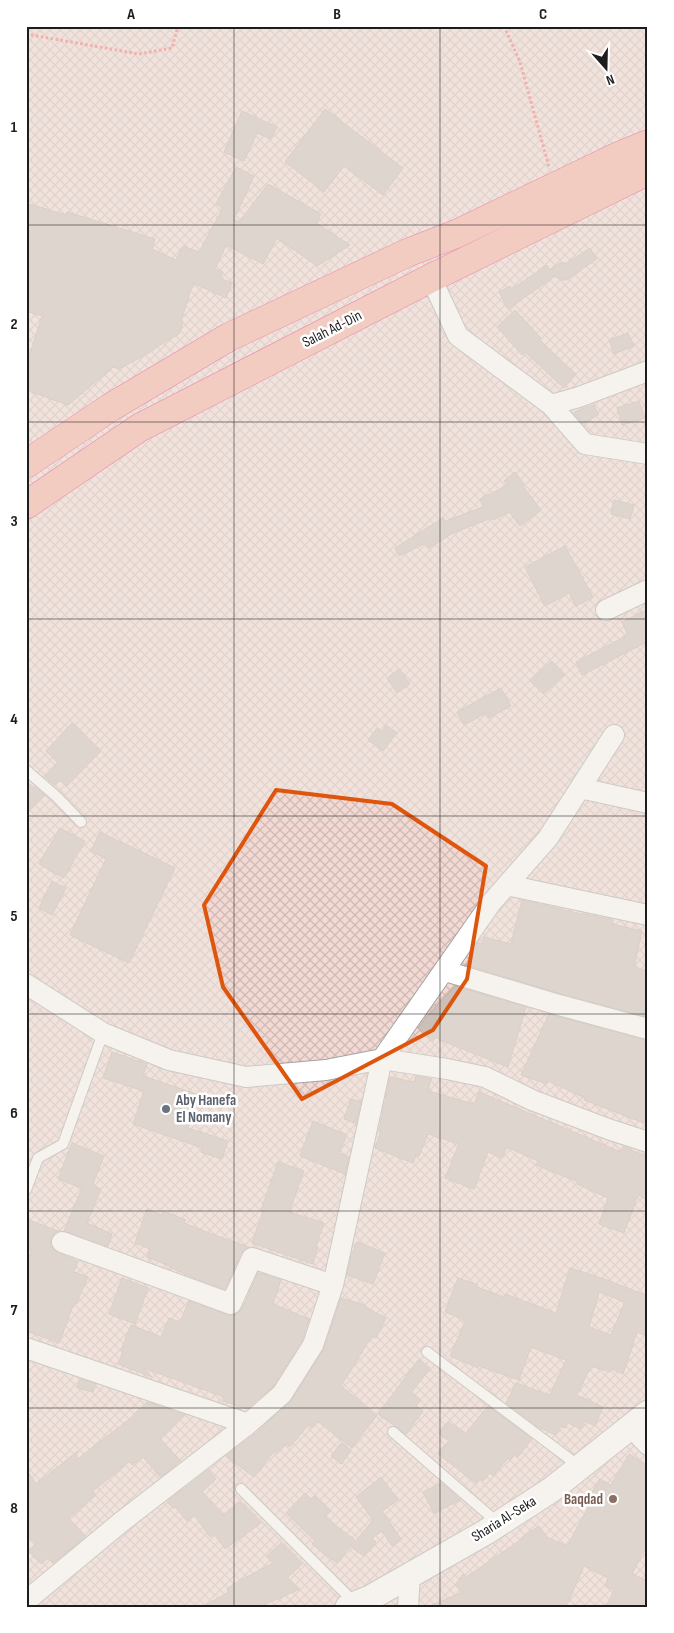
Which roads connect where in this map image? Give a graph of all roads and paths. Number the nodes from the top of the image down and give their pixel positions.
1 (178, 26) edge
2 (504, 26) edge
3 (26, 34) edge
4 (648, 144) edge
5 (648, 171) edge
6 (554, 187) junction
7 (431, 278) junction
8 (648, 370) edge
9 (551, 405) junction
10 (648, 454) edge
11 (26, 464) edge
12 (26, 505) edge
13 (648, 590) edge
14 (606, 610) dead end
15 (614, 735) dead end
16 (26, 770) edge
17 (580, 788) junction
18 (648, 803) edge
19 (81, 822) dead end
20 (507, 885) junction
21 (648, 916) edge
22 (445, 970) junction
23 (26, 984) edge
24 (648, 1029) edge
25 (103, 1033) junction
26 (382, 1059) junction
27 (648, 1142) edge
28 (26, 1190) edge
29 (62, 1242) dead end
30 (333, 1285) junction
31 (26, 1348) edge
32 (427, 1352) dead end
33 (248, 1424) junction
34 (642, 1428) edge
35 (393, 1432) dead end
36 (580, 1467) junction
37 (241, 1489) dead end
38 (499, 1524) junction
39 (410, 1575) junction
40 (26, 1602) edge
41 (352, 1605) edge
42 (408, 1607) edge

1 - 3 path
2 - 6 path
4 - 6 highway
5 - 7 highway, Salah Ad-Din
6 - 11 highway
7 - 9 street
7 - 12 highway, Salah Ad-Din
8 - 9 street
9 - 10 street
13 - 14 street
15 - 17 street
16 - 19 lane
17 - 18 street
17 - 20 street
20 - 21 street
20 - 22 street
22 - 24 street
22 - 26 street
23 - 25 street
25 - 26 street
25 - 28 lane
26 - 27 street
26 - 30 street
29 - 30 street
30 - 33 street
31 - 33 street
32 - 36 lane
33 - 40 street
34 - 36 street, Sharia Al-Seka
35 - 38 lane
36 - 38 street, Sharia Al-Seka
37 - 41 lane
38 - 39 street, Sharia Al-Seka
39 - 41 street, Sharia Al-Seka
39 - 42 street

